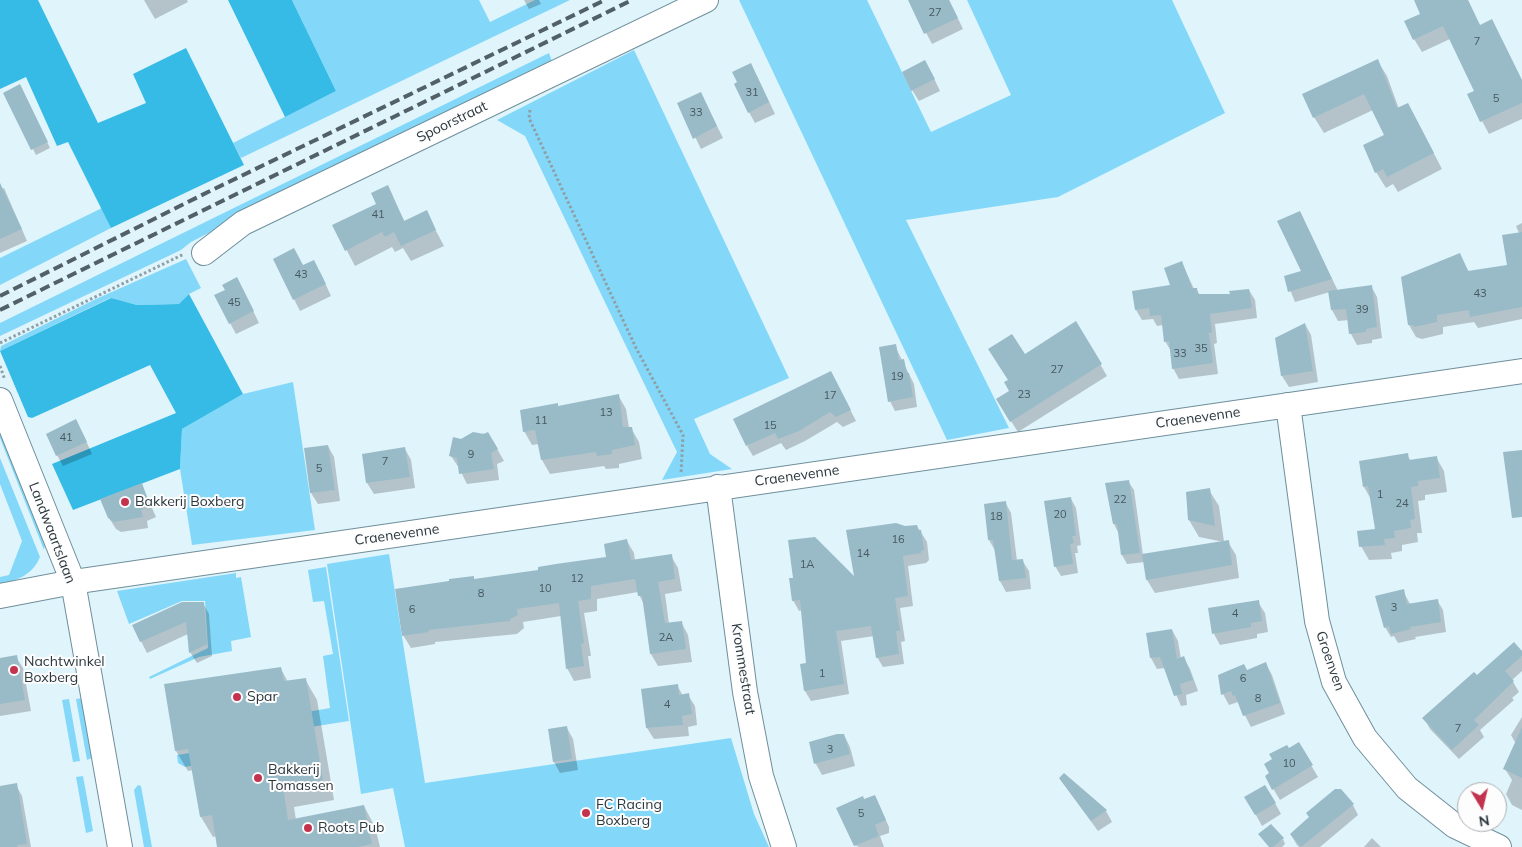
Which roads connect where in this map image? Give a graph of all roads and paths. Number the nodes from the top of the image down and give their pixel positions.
1 (706, 0) edge
2 (528, 94) junction
3 (194, 254) joint
4 (0, 343) edge
5 (1522, 371) edge
6 (0, 400) edge
7 (1288, 405) junction
8 (679, 481) dead end
9 (718, 487) junction
10 (73, 582) junction
11 (0, 596) edge
12 (120, 847) edge
13 (784, 847) edge
14 (1499, 847) edge

1 - 2 street, Spoorstraat
2 - 3 street, Spoorstraat
2 - 8 path
3 - 4 path
5 - 7 street, Craenevenne
6 - 10 street, Landwaartslaan
7 - 9 street, Craenevenne
7 - 14 street, Groenven
9 - 10 street, Craenevenne
9 - 13 street, Krommestraat
10 - 11 street, Craenevenne
10 - 12 street, Landwaartslaan

